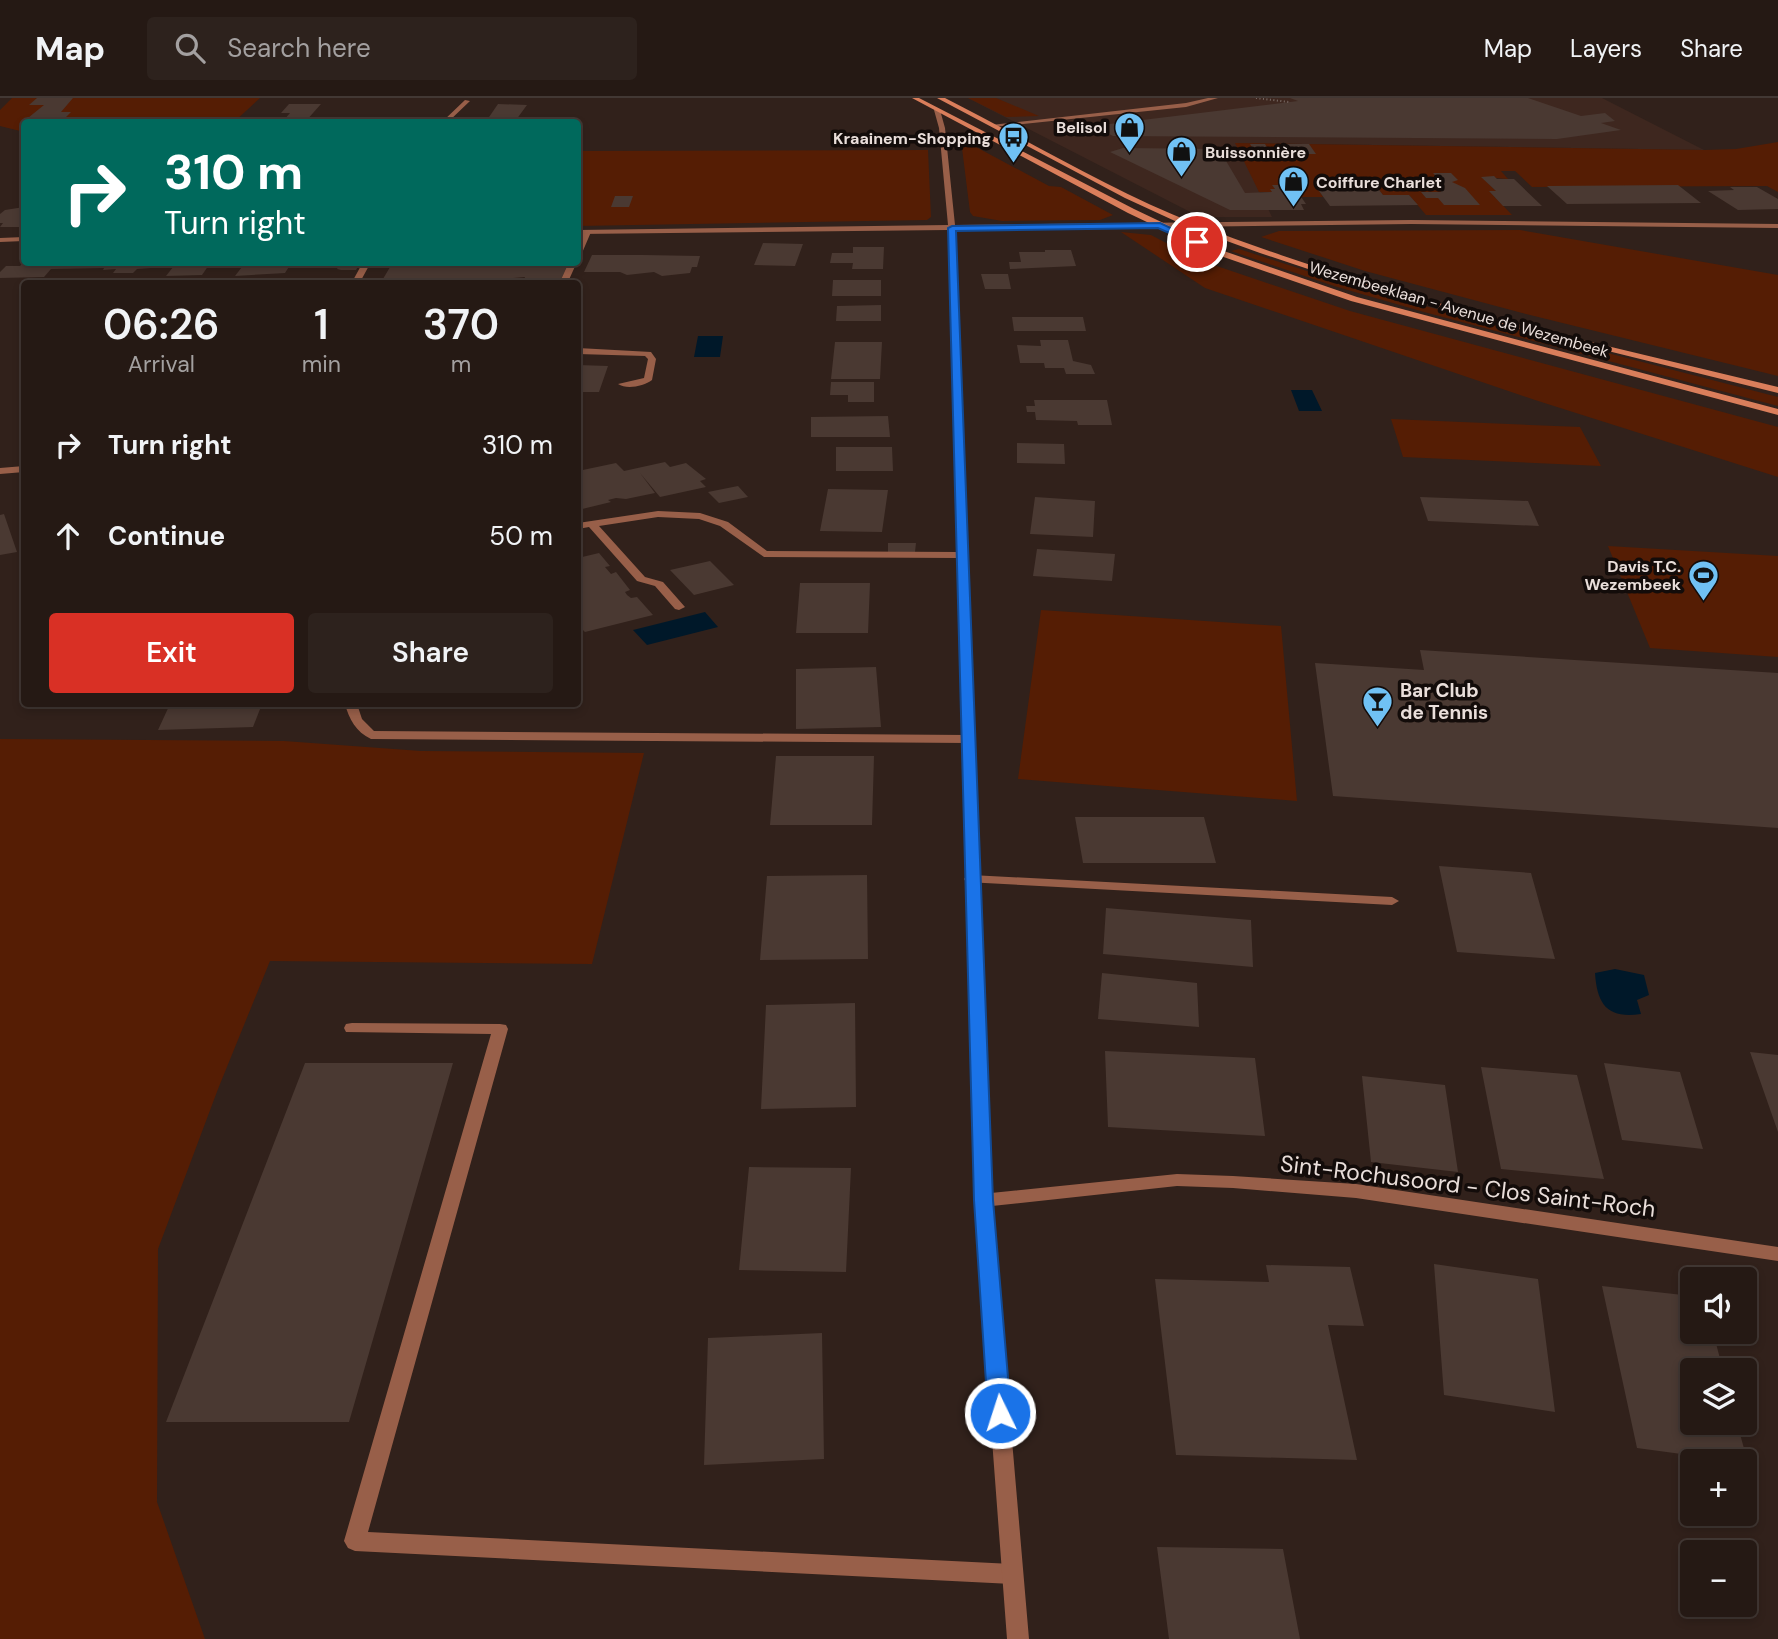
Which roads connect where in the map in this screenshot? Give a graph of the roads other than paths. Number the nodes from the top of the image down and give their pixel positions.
1 (915, 98) edge
2 (940, 98) edge
3 (1209, 99) edge
4 (467, 101) dead end
5 (937, 110) junction
6 (1051, 111) dead end
7 (1064, 118) junction
8 (448, 119) edge
9 (994, 125) junction
10 (1160, 225) junction
11 (1191, 225) junction
12 (1778, 226) edge
13 (952, 228) junction
14 (581, 232) edge
15 (587, 232) junction
16 (21, 239) edge
17 (0, 240) edge
18 (581, 246) edge
19 (581, 351) edge
20 (622, 384) dead end
21 (1778, 390) edge
22 (1778, 412) edge
23 (21, 469) edge
24 (0, 471) edge
25 (592, 524) junction
26 (581, 526) edge
27 (964, 555) junction
28 (679, 607) dead end
29 (352, 707) edge
30 (967, 739) junction
31 (971, 879) junction
32 (1392, 901) dead end
33 (352, 1028) dead end
34 (984, 1200) junction
35 (1778, 1254) edge
36 (1012, 1574) junction
37 (1018, 1639) edge

1 - 5 main road, Wezembeeklaan - Avenue de Wezembeek
2 - 9 main road, Wezembeeklaan - Avenue de Wezembeek
3 - 7 street
4 - 8 street
5 - 10 main road, Wezembeeklaan - Avenue de Wezembeek
5 - 13 street
6 - 7 street
7 - 9 street
9 - 11 main road, Wezembeeklaan - Avenue de Wezembeek
10 - 11 street
10 - 13 street
10 - 22 main road, Wezembeeklaan - Avenue de Wezembeek
11 - 12 street
11 - 21 main road, Wezembeeklaan - Avenue de Wezembeek
13 - 15 street
13 - 27 street
14 - 15 street
15 - 18 street
16 - 17 street
19 - 20 street
23 - 24 street
25 - 26 street
25 - 27 street
25 - 28 street
27 - 30 street
29 - 30 street
30 - 31 street
31 - 32 street
31 - 34 street
33 - 36 street
34 - 35 street, Sint-Rochusoord - Clos Saint-Roch
34 - 36 street
36 - 37 street

